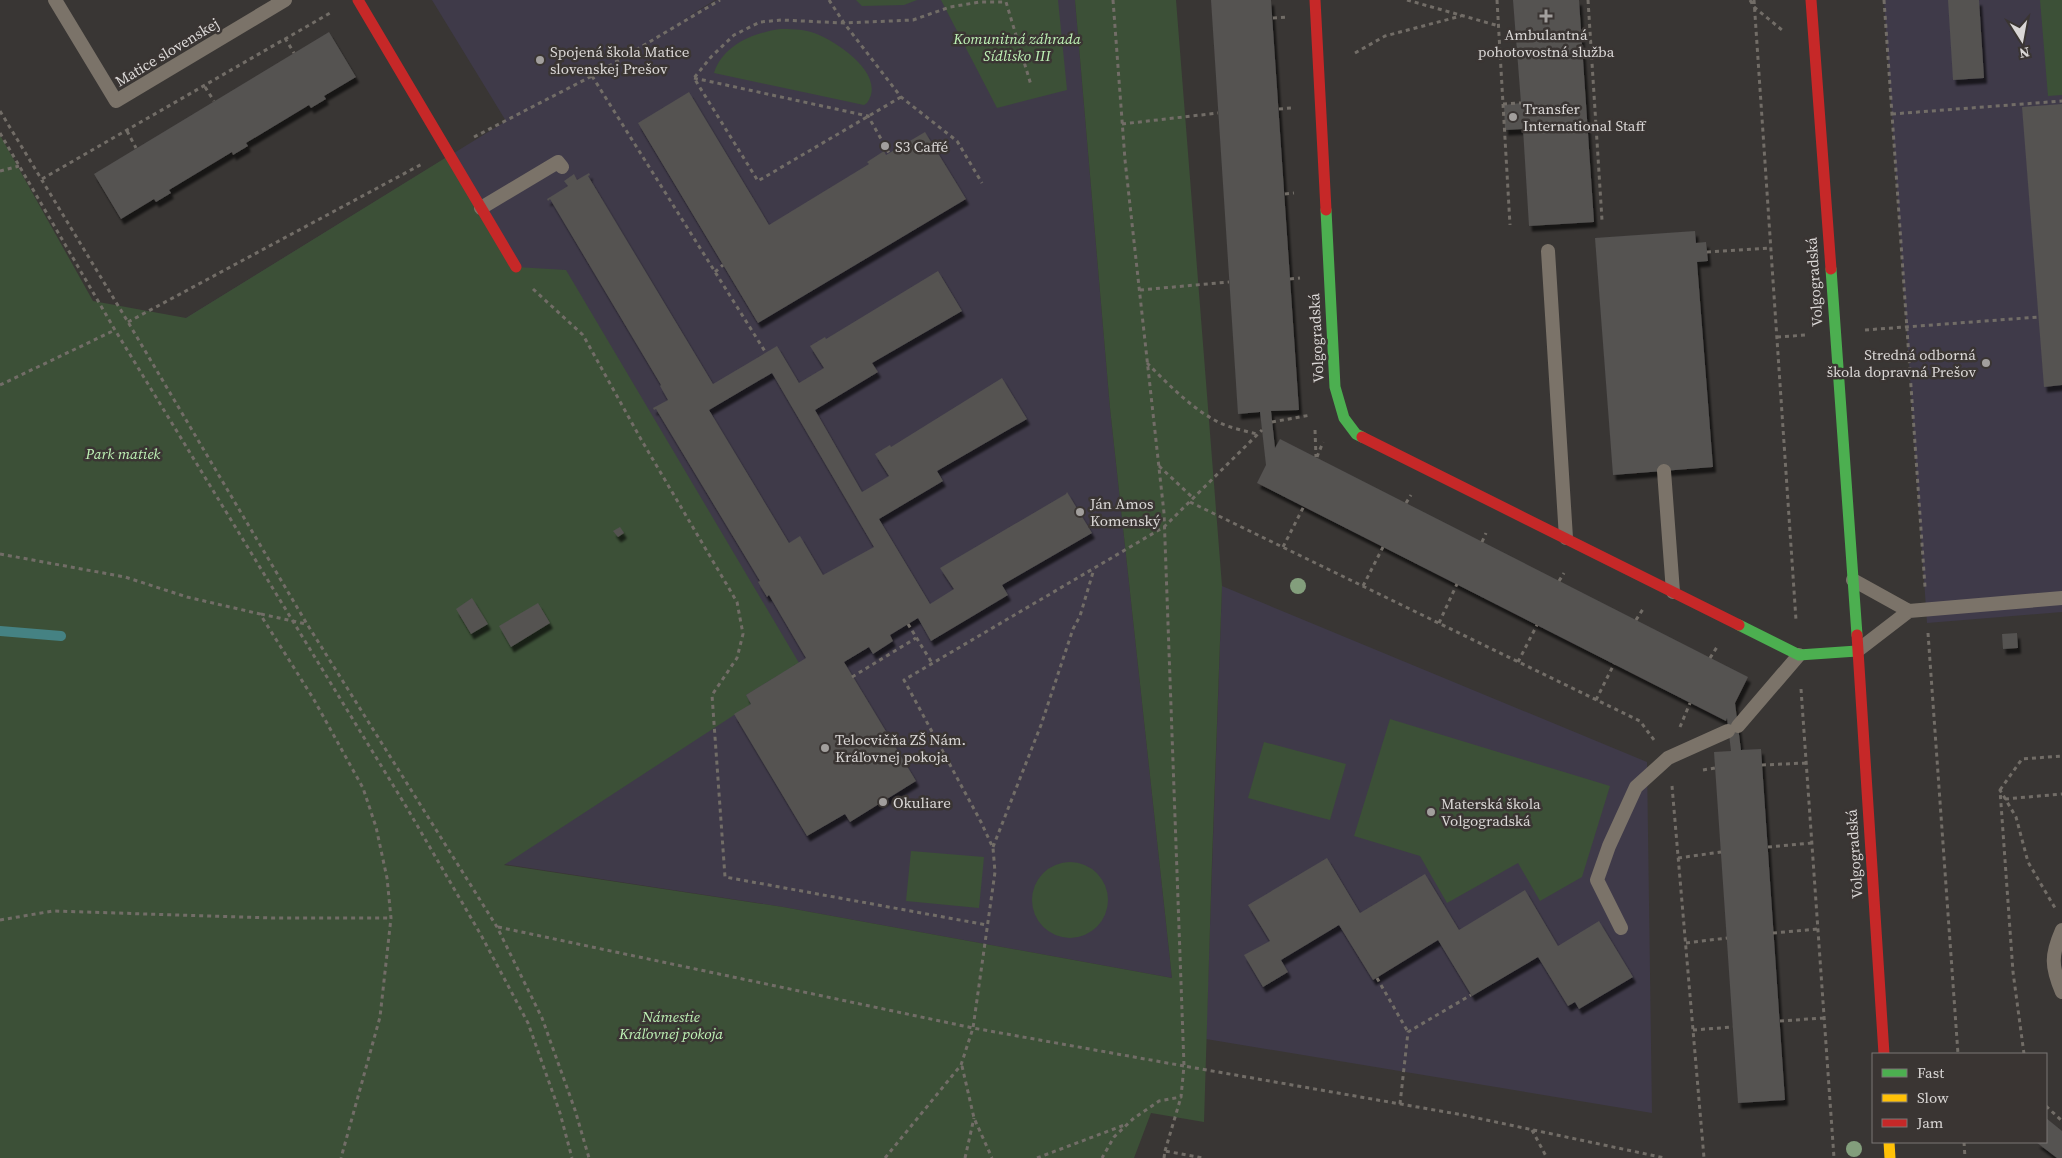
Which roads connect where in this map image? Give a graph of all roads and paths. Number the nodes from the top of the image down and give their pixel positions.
1 (55, 0) edge
2 (285, 0) edge
3 (829, 0) edge
4 (1113, 0) edge
5 (1315, 0) edge
6 (1407, 0) edge
7 (1497, 0) edge
8 (1588, 0) edge
9 (1754, 0) edge
10 (1811, 0) edge
11 (1884, 0) edge
12 (358, 1) edge
13 (1461, 16) junction
14 (844, 23) junction
15 (1499, 26) junction
16 (285, 38) junction
17 (1355, 52) dead end
18 (294, 53) dead end
19 (592, 76) dead end
20 (694, 78) junction
21 (1031, 85) dead end
22 (205, 87) junction
23 (901, 97) junction
24 (214, 101) dead end
25 (2062, 101) edge
26 (1503, 104) junction
27 (1521, 104) dead end
28 (0, 112) edge
29 (1218, 113) dead end
30 (1892, 114) junction
31 (868, 116) junction
32 (1122, 124) junction
33 (127, 132) junction
34 (0, 133) edge
35 (136, 148) dead end
36 (889, 153) dead end
37 (19, 166) junction
38 (562, 167) dead end
39 (0, 171) edge
40 (42, 179) junction
41 (982, 183) dead end
42 (481, 208) junction
43 (1602, 220) dead end
44 (1510, 225) dead end
45 (1771, 248) junction
46 (1548, 251) dead end
47 (1707, 252) dead end
48 (723, 265) dead end
49 (516, 267) joint
50 (716, 272) junction
51 (1229, 282) dead end
52 (1140, 290) junction
53 (2039, 317) dead end
54 (1908, 327) junction
55 (115, 330) junction
56 (766, 353) dead end
57 (1147, 363) junction
58 (0, 385) edge
59 (1315, 414) dead end
60 (1272, 422) dead end
61 (1262, 430) dead end
62 (1258, 434) junction
63 (1158, 465) junction
64 (1664, 471) dead end
65 (1192, 500) junction
66 (1304, 506) dead end
67 (1164, 528) junction
68 (1566, 538) junction
69 (1283, 547) junction
70 (1383, 547) dead end
71 (0, 554) edge
72 (1094, 568) junction
73 (1853, 580) junction
74 (1457, 584) dead end
75 (1363, 586) junction
76 (1673, 592) junction
77 (2062, 598) edge
78 (1909, 611) junction
79 (1926, 611) junction
80 (260, 614) junction
81 (292, 622) junction
82 (1439, 623) junction
83 (307, 624) junction
84 (908, 624) dead end
85 (1537, 625) dead end
86 (916, 638) junction
87 (1857, 651) junction
88 (1799, 655) junction
89 (1518, 662) junction
90 (932, 663) junction
91 (1614, 664) dead end
92 (852, 677) dead end
93 (1596, 700) junction
94 (2062, 756) edge
95 (1668, 758) junction
96 (1806, 763) junction
97 (1762, 765) dead end
98 (2000, 790) junction
99 (2062, 794) edge
100 (2005, 799) junction
101 (1812, 843) junction
102 (1768, 847) dead end
103 (993, 848) junction
104 (1721, 852) dead end
105 (1678, 858) junction
106 (391, 918) junction
107 (0, 920) edge
108 (987, 925) junction
109 (498, 927) junction
110 (1621, 928) dead end
111 (1818, 928) junction
112 (2062, 930) edge
113 (1774, 933) dead end
114 (1727, 938) dead end
115 (1686, 943) junction
116 (1377, 978) dead end
117 (2062, 992) edge
118 (1471, 995) dead end
119 (1824, 1018) junction
120 (1780, 1021) dead end
121 (1733, 1027) dead end
122 (973, 1028) junction
123 (1694, 1030) junction
124 (1408, 1032) junction
125 (1884, 1053) edge
126 (1958, 1053) edge
127 (2024, 1053) edge
128 (962, 1065) junction
129 (1184, 1066) junction
130 (1181, 1097) junction
131 (1400, 1104) junction
132 (2047, 1107) edge
133 (974, 1118) junction
134 (2062, 1121) edge
135 (1130, 1122) junction
136 (1532, 1130) junction
137 (1889, 1143) edge
138 (1964, 1143) edge
139 (1165, 1151) junction
140 (341, 1158) edge
141 (572, 1158) edge
142 (589, 1158) edge
143 (885, 1158) edge
144 (965, 1158) edge
145 (992, 1158) edge
146 (1037, 1158) edge
147 (1102, 1158) edge
148 (1164, 1158) edge
149 (1203, 1158) edge
150 (1547, 1158) edge
151 (1664, 1158) edge
152 (1704, 1158) edge
153 (1834, 1158) edge
154 (1890, 1158) edge
155 (1965, 1158) edge

1 - 2 lane, Matice slovenskej
3 - 14 path
4 - 32 path
5 - 68 street, Volgogradská
6 - 13 path
7 - 15 path
8 - 43 path
9 - 45 path
10 - 73 street, Volgogradská
11 - 30 path
12 - 16 path
12 - 42 street
13 - 15 path
13 - 17 path
14 - 20 path
14 - 21 path
14 - 23 path
15 - 26 path
16 - 18 path
16 - 22 path
19 - 50 path
20 - 31 path
20 - 31 path
22 - 24 path
22 - 33 path
23 - 31 path
23 - 41 path
25 - 30 path
26 - 27 path
26 - 44 path
28 - 40 path
29 - 32 path
30 - 54 path
31 - 36 path
32 - 52 path
33 - 35 path
33 - 40 path
34 - 37 path
37 - 39 path
37 - 55 path
38 - 42 lane
40 - 83 path
42 - 49 street
45 - 47 path
45 - 88 path
46 - 68 lane
48 - 50 path
49 - 108 path
50 - 56 path
51 - 52 path
52 - 57 path
53 - 54 path
54 - 79 path
55 - 58 path
55 - 81 path
57 - 62 path
57 - 63 path
59 - 60 path
61 - 62 path
62 - 65 path
63 - 65 path
63 - 67 path
64 - 76 lane
65 - 67 path
65 - 69 path
66 - 69 path
67 - 72 path
67 - 129 path
68 - 76 street, Volgogradská
69 - 75 path
70 - 75 path
71 - 80 path
72 - 90 path
72 - 103 path
73 - 78 lane
73 - 87 street, Volgogradská
74 - 82 path
75 - 82 path
76 - 88 street, Volgogradská
77 - 79 lane
78 - 79 lane
78 - 87 lane
79 - 126 path
80 - 81 path
80 - 106 path
81 - 83 path
81 - 141 path
82 - 89 path
83 - 109 path
84 - 86 path
85 - 89 path
86 - 90 path
86 - 92 path
87 - 88 street
87 - 125 street, Volgogradská
88 - 95 lane
88 - 96 path
89 - 93 path
90 - 103 path
91 - 93 path
93 - 95 path
94 - 98 path
95 - 105 path
95 - 110 lane
96 - 97 path
96 - 101 path
98 - 100 path
98 - 127 path
99 - 100 path
100 - 112 path
101 - 102 path
101 - 111 path
103 - 108 path
104 - 105 path
105 - 115 path
106 - 107 path
106 - 140 path
108 - 122 path
109 - 122 path
109 - 142 path
111 - 113 path
111 - 119 path
112 - 117 lane
114 - 115 path
115 - 123 path
116 - 124 path
118 - 124 path
119 - 120 path
119 - 153 path
121 - 123 path
122 - 128 path
122 - 129 path
123 - 152 path
124 - 131 path
128 - 133 path
128 - 143 path
129 - 130 path
129 - 131 path
130 - 135 path
130 - 139 path
131 - 136 path
132 - 134 path
133 - 144 path
133 - 145 path
135 - 146 path
135 - 147 path
136 - 150 path
136 - 151 path
137 - 154 street
138 - 155 path
139 - 148 path
139 - 149 path

